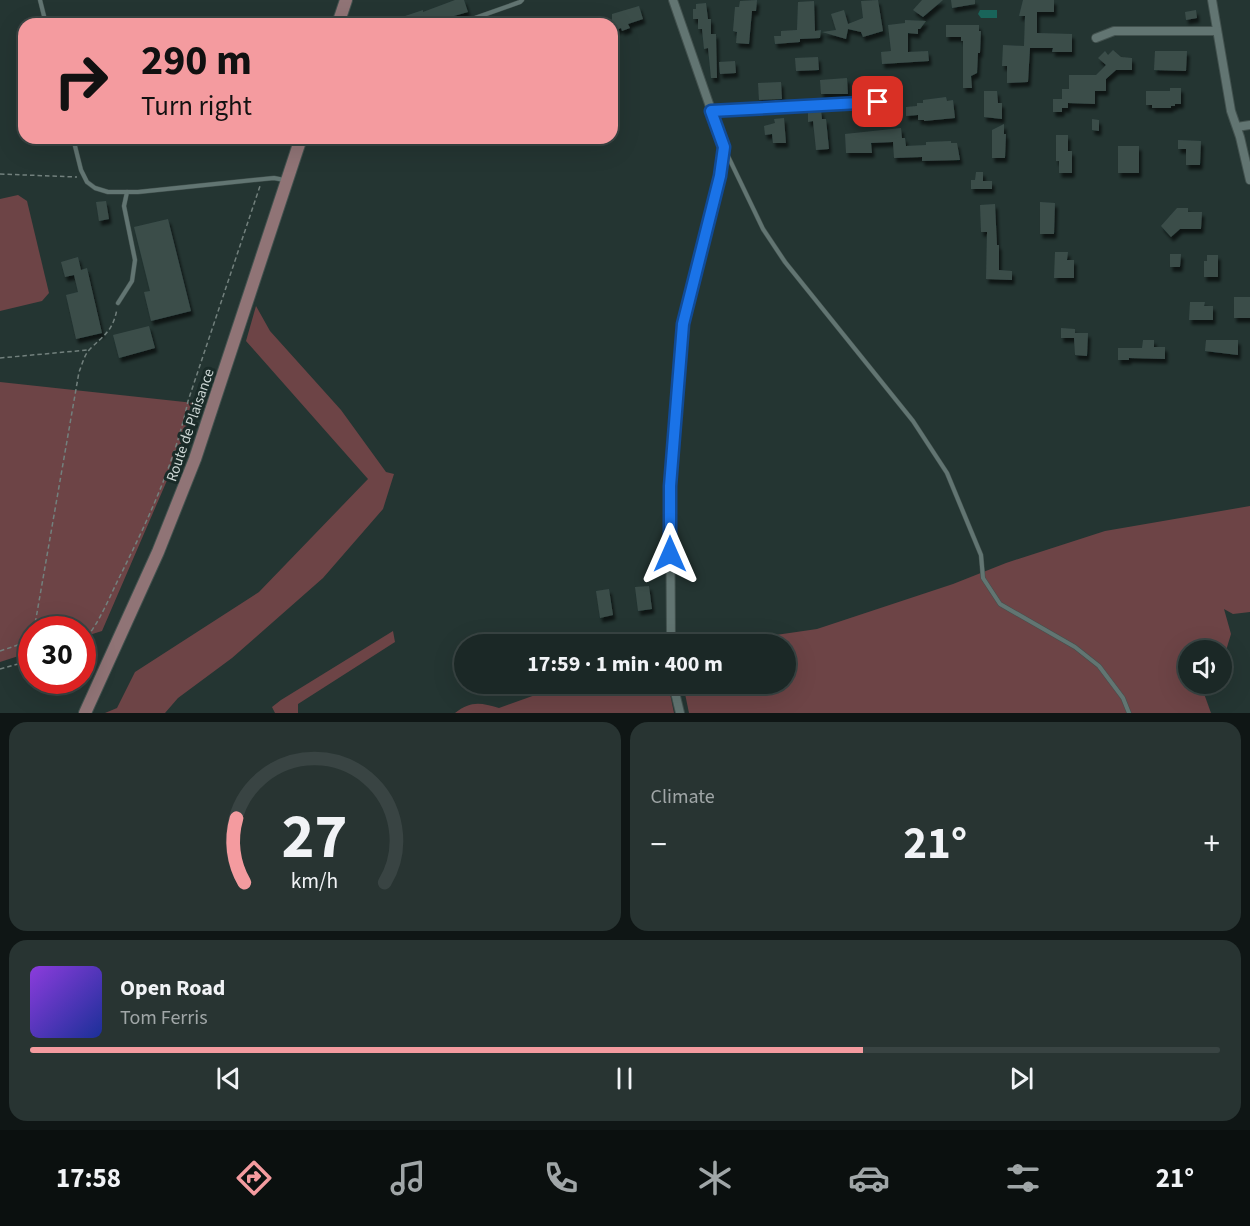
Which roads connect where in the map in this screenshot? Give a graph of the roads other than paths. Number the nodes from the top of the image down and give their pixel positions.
1 (40, 0) edge
2 (346, 0) edge
3 (522, 0) edge
4 (673, 0) edge
5 (1212, 0) edge
6 (44, 18) edge
7 (340, 18) edge
8 (475, 18) edge
9 (1217, 31) junction
10 (1096, 38) dead end
11 (878, 102) dead end
12 (711, 111) junction
13 (1250, 125) edge
14 (1237, 127) junction
15 (75, 144) edge
16 (299, 144) edge
17 (724, 147) junction
18 (287, 180) junction
19 (1250, 180) edge
20 (127, 192) junction
21 (118, 303) road end
22 (671, 634) edge
23 (675, 694) edge
24 (85, 713) edge
25 (680, 713) edge
26 (1128, 713) edge

1 - 6 lane
2 - 7 main road
3 - 8 lane
4 - 12 street
5 - 9 street
9 - 10 street
9 - 14 street
11 - 12 lane
12 - 17 street
13 - 14 street
14 - 19 street
15 - 20 lane
16 - 18 main road, Route de Plaisance
17 - 22 street
17 - 26 lane
18 - 20 lane
18 - 24 main road, Route de Plaisance
20 - 21 lane
23 - 25 street

